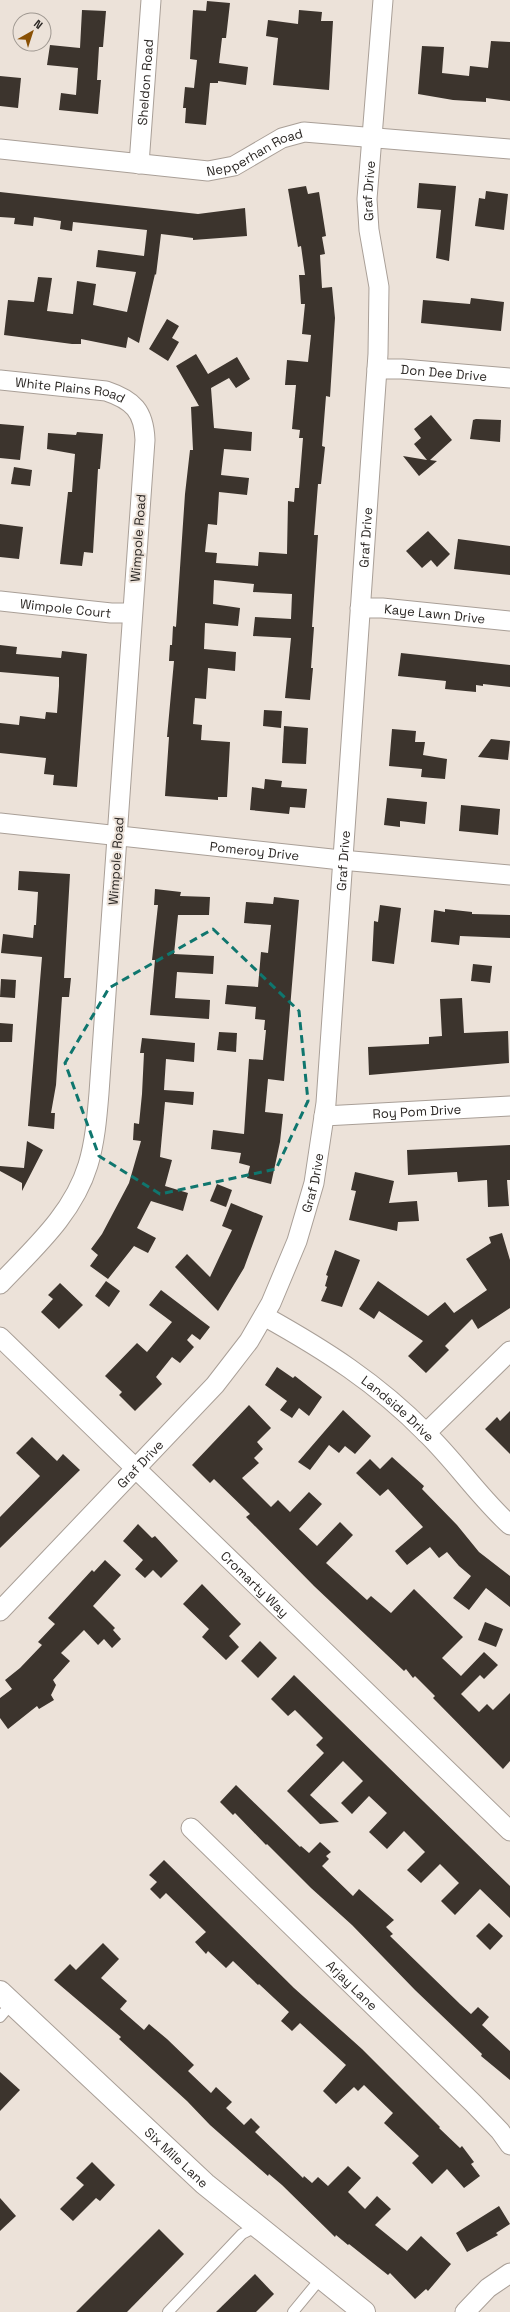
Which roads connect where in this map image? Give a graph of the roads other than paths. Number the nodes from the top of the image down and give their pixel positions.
1 (151, 0) edge
2 (383, 0) edge
3 (372, 137) junction
4 (0, 149) edge
5 (510, 149) edge
6 (139, 164) junction
7 (377, 369) junction
8 (510, 378) edge
9 (0, 380) edge
10 (136, 408) joint
11 (0, 601) edge
12 (360, 608) junction
13 (132, 613) junction
14 (510, 621) edge
15 (0, 824) edge
16 (117, 836) junction
17 (341, 860) junction
18 (510, 876) edge
19 (510, 1106) edge
20 (324, 1116) junction
21 (0, 1284) edge
22 (264, 1316) junction
23 (0, 1337) edge
24 (510, 1352) edge
25 (426, 1433) junction
26 (137, 1468) junction
27 (510, 1525) edge
28 (0, 1611) edge
29 (191, 1828) dead end
30 (510, 1831) edge
31 (4, 2004) edge
32 (510, 2146) edge
33 (258, 2226) junction
34 (510, 2273) edge
35 (321, 2278) junction
36 (168, 2312) edge
37 (293, 2312) edge
38 (364, 2312) edge
39 (465, 2312) edge

1 - 6 street, Sheldon Road
2 - 3 street, Graf Drive
3 - 5 street, Nepperhan Road
3 - 6 street, Nepperhan Road
3 - 7 street, Graf Drive
4 - 6 street, Nepperhan Road
7 - 8 street, Don Dee Drive
7 - 12 street, Graf Drive
9 - 10 street, White Plains Road
10 - 13 street, Wimpole Road
11 - 13 street, Wimpole Court
12 - 14 street, Kaye Lawn Drive
12 - 17 street, Graf Drive
13 - 16 street, Wimpole Road
15 - 16 street, Pomeroy Drive
16 - 17 street, Pomeroy Drive
16 - 21 street, Wimpole Road
17 - 18 street, Pomeroy Drive
17 - 20 street, Graf Drive
19 - 20 street, Roy Pom Drive
20 - 22 street, Graf Drive
22 - 25 street, Landside Drive
22 - 26 street, Graf Drive
23 - 26 street, Cromarty Way
24 - 25 street
25 - 27 street, Landside Drive
26 - 28 street, Graf Drive
26 - 30 street, Cromarty Way
29 - 32 street, Arjay Lane
31 - 33 street, Six Mile Lane
33 - 35 street, Six Mile Lane
33 - 36 lane
34 - 39 street
35 - 37 lane
35 - 38 street, Six Mile Lane

